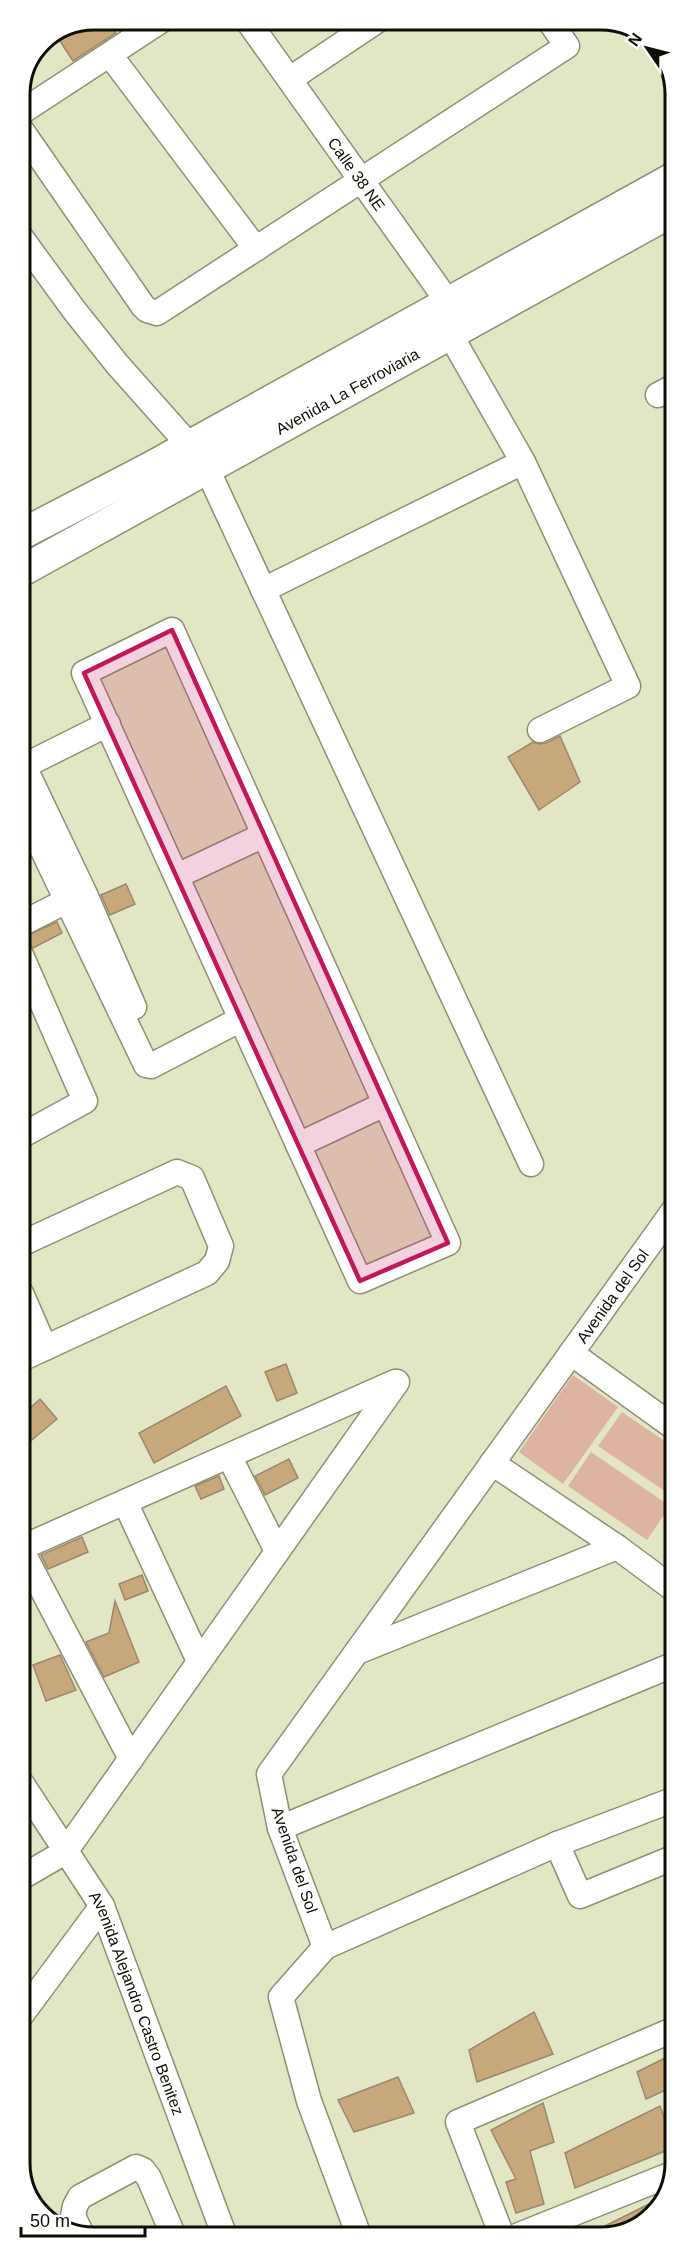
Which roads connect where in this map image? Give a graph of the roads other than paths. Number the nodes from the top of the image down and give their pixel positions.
1 (147, 30) edge
2 (254, 30) edge
3 (363, 30) edge
4 (556, 30) edge
5 (110, 55) junction
6 (290, 79) junction
7 (30, 107) edge
8 (30, 142) edge
9 (361, 181) junction
10 (665, 182) edge
11 (665, 215) edge
12 (578, 230) junction
13 (256, 249) junction
14 (30, 250) edge
15 (520, 297) junction
16 (449, 302) junction
17 (458, 332) junction
18 (189, 445) junction
19 (523, 462) junction
20 (207, 469) junction
21 (30, 530) edge
22 (30, 566) edge
23 (263, 590) junction
24 (108, 724) junction
25 (540, 730) dead end
26 (30, 760) edge
27 (30, 784) edge
28 (30, 820) edge
29 (264, 834) junction
30 (177, 876) junction
31 (75, 897) junction
32 (30, 920) edge
33 (30, 976) edge
34 (242, 1019) junction
35 (385, 1104) junction
36 (30, 1131) edge
37 (298, 1145) junction
38 (531, 1164) dead end
39 (665, 1223) edge
40 (30, 1240) edge
41 (30, 1314) edge
42 (45, 1348) junction
43 (572, 1353) junction
44 (30, 1355) edge
45 (665, 1419) edge
46 (229, 1456) junction
47 (492, 1463) junction
48 (125, 1502) junction
49 (30, 1544) edge
50 (617, 1547) junction
51 (277, 1551) junction
52 (30, 1565) edge
53 (665, 1583) edge
54 (357, 1652) junction
55 (199, 1661) junction
56 (665, 1668) edge
57 (131, 1759) junction
58 (30, 1798) edge
59 (665, 1802) edge
60 (280, 1828) junction
61 (557, 1844) junction
62 (65, 1852) junction
63 (665, 1861) edge
64 (30, 1872) edge
65 (102, 1906) junction
66 (325, 1947) junction
67 (30, 2003) edge
68 (665, 2033) edge
69 (663, 2178) edge
70 (78, 2225) edge
71 (170, 2227) edge
72 (221, 2227) edge
73 (356, 2227) edge
74 (499, 2227) edge
75 (539, 2227) edge

1 - 5 street
2 - 6 street, Calle 38 NE
3 - 6 street
4 - 9 street
5 - 7 street
5 - 13 street
6 - 9 street, Calle 38 NE
8 - 13 street
9 - 13 street
9 - 16 street, Calle 38 NE
10 - 12 main road, Avenida La Ferroviaria
11 - 15 main road, Avenida La Ferroviaria
12 - 15 main road
12 - 16 main road, Avenida La Ferroviaria
14 - 18 street
15 - 17 main road, Avenida La Ferroviaria
16 - 17 street, Calle 38 NE
16 - 18 main road, Avenida La Ferroviaria
17 - 19 street, Calle 38 NE
17 - 20 main road, Avenida La Ferroviaria
18 - 21 main road, Avenida La Ferroviaria
19 - 23 street
19 - 25 street, Calle 38 NE
20 - 22 main road, Avenida La Ferroviaria
20 - 23 street
23 - 38 street
24 - 26 street
24 - 29 street
24 - 30 street
27 - 31 street
28 - 31 street
29 - 30 street
29 - 35 street
30 - 34 street
31 - 32 street
31 - 34 street
33 - 36 street
34 - 37 street
35 - 37 street
35 - 37 street
39 - 43 street, Avenida del Sol
40 - 42 street
41 - 42 street
42 - 44 street
43 - 45 street, Avenida del Sol
43 - 47 street, Avenida del Sol
46 - 48 street
46 - 51 street
46 - 51 street
47 - 50 street
47 - 54 street, Avenida del Sol
48 - 49 street
48 - 55 street
50 - 53 street
50 - 54 street
51 - 55 street
52 - 57 street
54 - 60 street, Avenida del Sol
55 - 57 street
56 - 60 street
57 - 62 street
58 - 62 street, Avenida Alejandro Castro Benitez
59 - 61 street
60 - 66 street, Avenida del Sol
61 - 63 street
61 - 66 street
62 - 64 street
62 - 65 street, Avenida Alejandro Castro Benitez
65 - 67 street
65 - 72 street, Avenida Alejandro Castro Benitez
66 - 73 street
68 - 74 street
69 - 75 street
70 - 71 street

